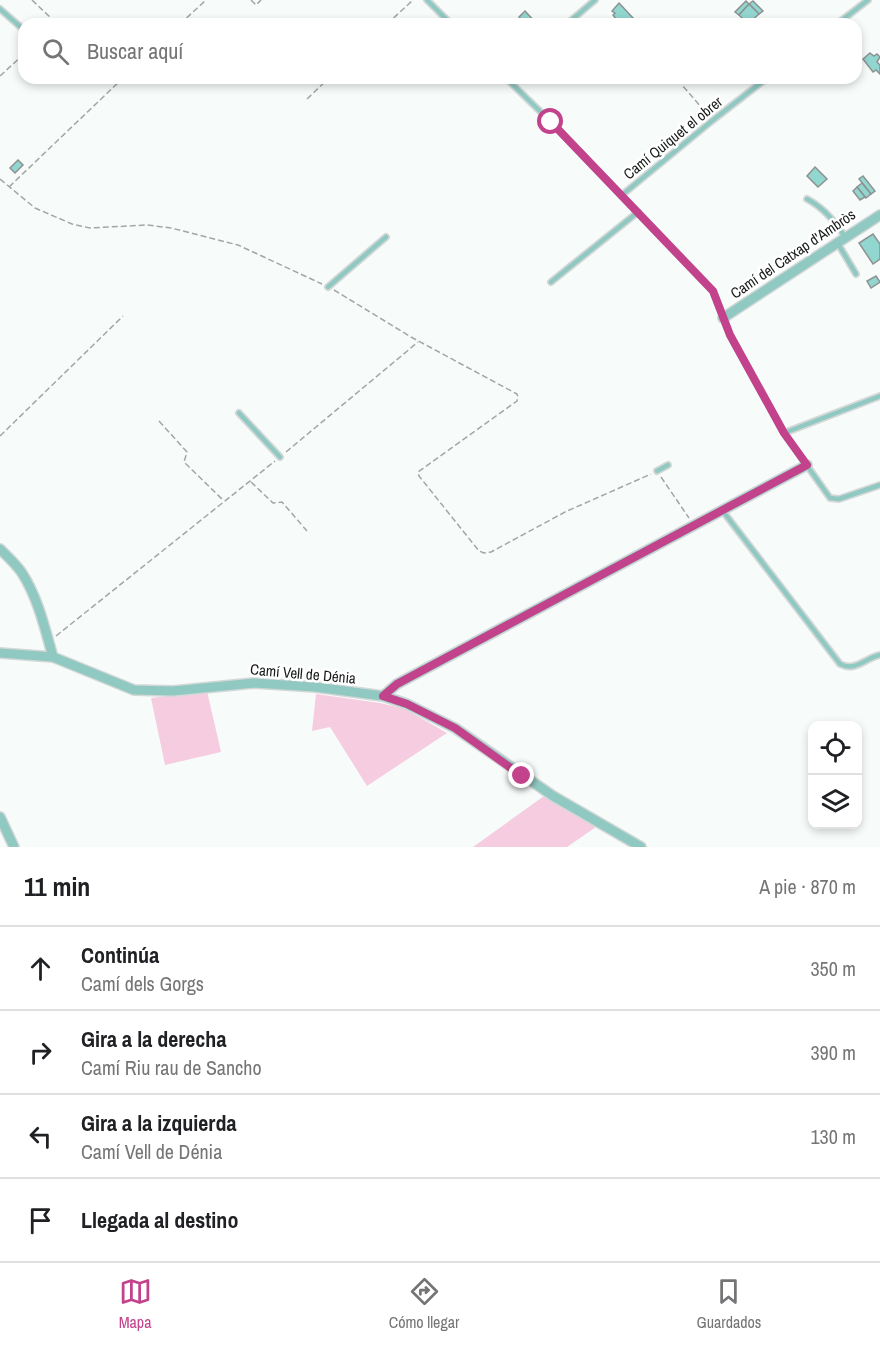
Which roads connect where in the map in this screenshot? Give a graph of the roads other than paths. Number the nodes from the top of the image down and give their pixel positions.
1 (427, 0) edge
2 (595, 0) edge
3 (868, 0) edge
4 (0, 9) edge
5 (445, 18) edge
6 (574, 18) edge
7 (845, 18) edge
8 (18, 25) edge
9 (512, 84) edge
10 (759, 84) edge
11 (622, 195) junction
12 (807, 199) dead end
13 (638, 212) junction
14 (880, 215) edge
15 (386, 237) dead end
16 (841, 239) junction
17 (856, 274) dead end
18 (551, 282) dead end
19 (328, 287) road end
20 (723, 318) junction
21 (880, 396) edge
22 (239, 412) dead end
23 (784, 433) junction
24 (280, 457) road end
25 (668, 465) dead end
26 (807, 465) junction
27 (657, 471) road end
28 (880, 485) edge
29 (722, 510) junction
30 (0, 549) edge
31 (0, 653) edge
32 (880, 655) edge
33 (53, 657) junction
34 (383, 696) junction
35 (0, 817) edge
36 (14, 847) edge
37 (641, 847) edge

1 - 5 lane
2 - 6 lane
3 - 7 lane
4 - 8 lane
9 - 11 lane
10 - 11 lane, Camí Quiquet el obrer
11 - 13 lane
12 - 16 lane
13 - 18 lane
13 - 20 lane
14 - 16 street, Camí del Catxap d'Ambròs
15 - 19 lane
16 - 17 lane
16 - 20 street, Camí del Catxap d'Ambròs
20 - 23 lane
21 - 23 lane
22 - 24 lane
23 - 26 lane
25 - 27 lane
26 - 28 lane
26 - 29 street
29 - 32 lane
29 - 34 street
30 - 33 street
31 - 33 street, Camí Vell de Dénia
33 - 34 street, Camí Vell de Dénia
34 - 37 street, Camí Vell de Dénia
35 - 36 street

